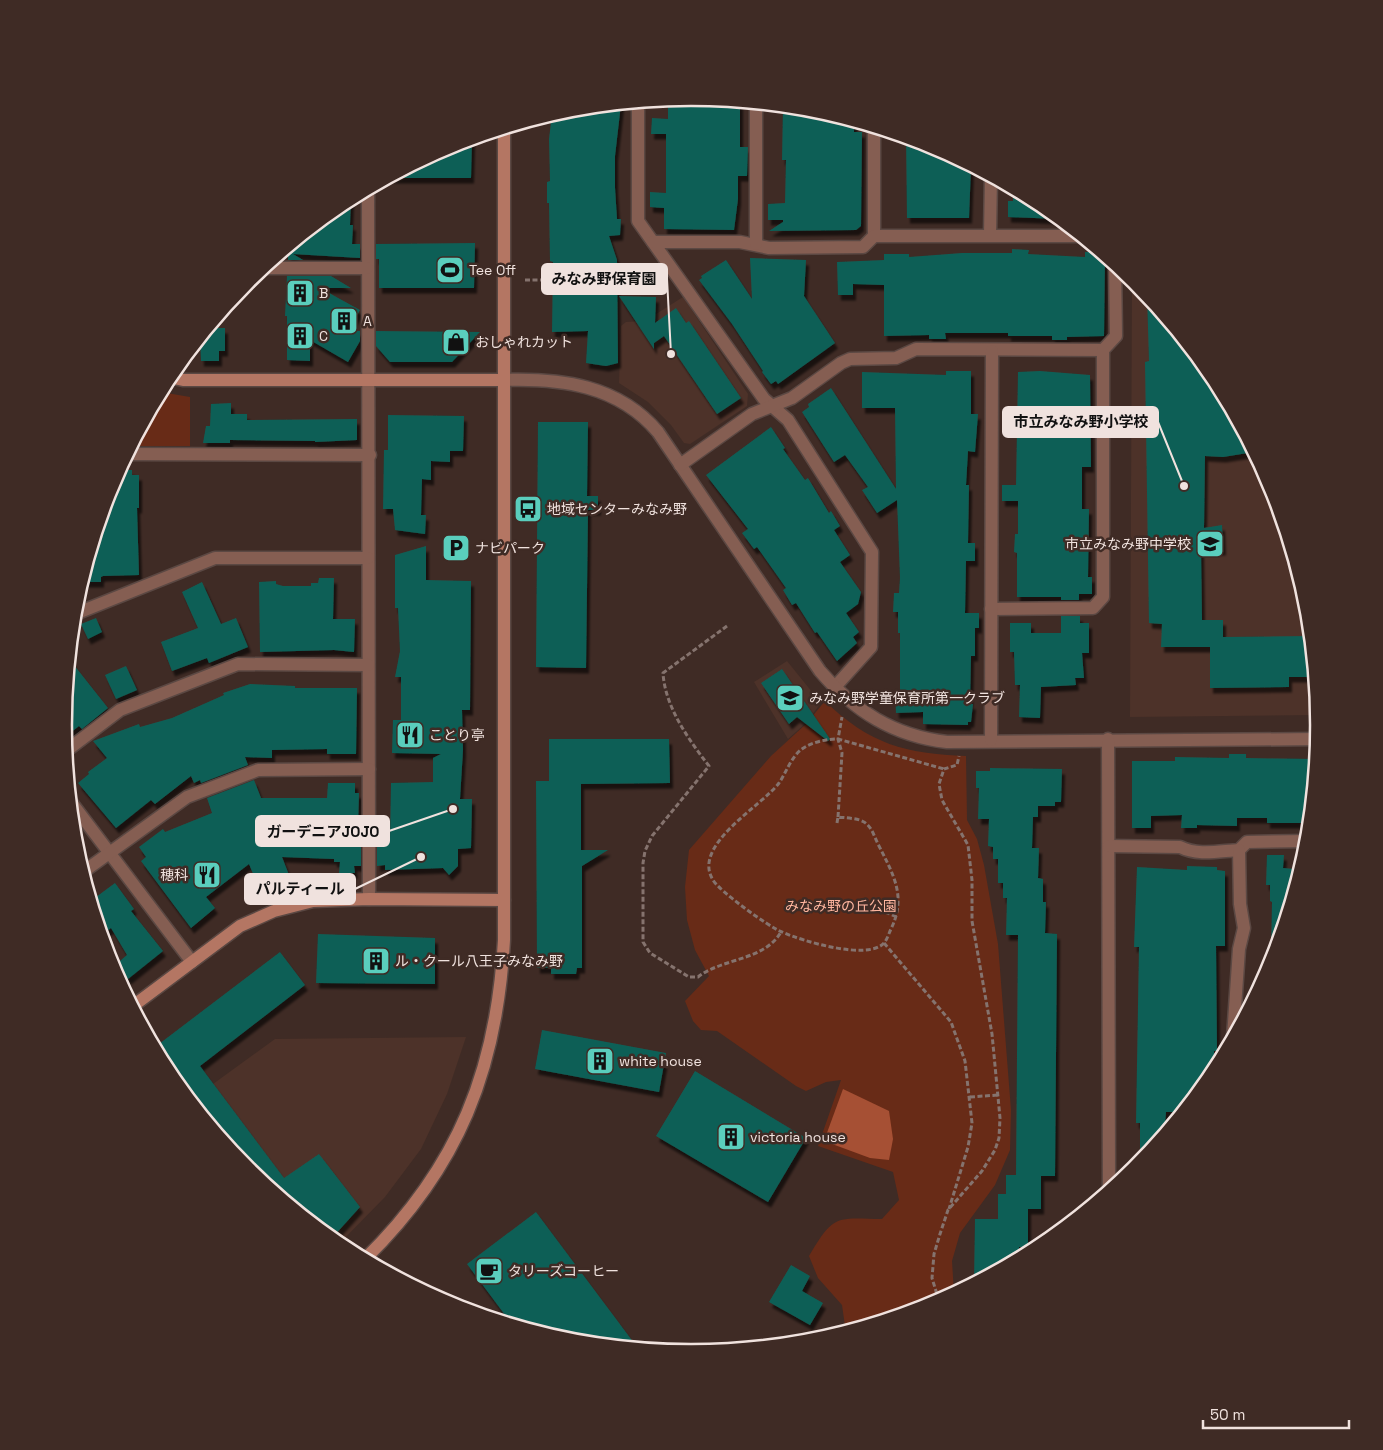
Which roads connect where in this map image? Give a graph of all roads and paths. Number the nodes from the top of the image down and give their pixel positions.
1 (638, 108) edge
2 (756, 109) edge
3 (874, 134) edge
4 (504, 136) edge
5 (990, 183) edge
6 (368, 198) edge
7 (990, 235) junction
8 (874, 236) junction
9 (1070, 236) edge
10 (653, 242) junction
11 (756, 244) junction
12 (274, 268) edge
13 (367, 268) junction
14 (1115, 274) edge
15 (680, 279) junction
16 (526, 280) dead end
17 (992, 350) junction
18 (1103, 350) junction
19 (178, 379) edge
20 (370, 380) junction
21 (503, 380) junction
22 (772, 405) junction
23 (135, 454) edge
24 (370, 455) junction
25 (680, 465) junction
26 (368, 558) junction
27 (992, 609) junction
28 (83, 611) edge
29 (727, 626) dead end
30 (368, 665) junction
31 (834, 688) junction
32 (842, 717) dead end
33 (838, 739) junction
34 (1108, 739) junction
35 (1310, 739) edge
36 (991, 740) junction
37 (73, 746) edge
38 (959, 755) dead end
39 (369, 769) junction
40 (944, 770) junction
41 (79, 813) edge
42 (838, 816) junction
43 (838, 823) dead end
44 (1300, 841) edge
45 (1109, 846) junction
46 (1239, 850) junction
47 (108, 852) junction
48 (89, 867) edge
49 (369, 899) junction
50 (504, 900) junction
51 (885, 912) dead end
52 (897, 917) junction
53 (780, 932) junction
54 (884, 943) junction
55 (192, 962) junction
56 (138, 1002) edge
57 (1238, 1016) edge
58 (998, 1095) junction
59 (970, 1096) junction
60 (1109, 1182) edge
61 (948, 1210) junction
62 (370, 1254) edge
63 (937, 1293) edge

1 - 10 street
2 - 11 street
3 - 8 street
4 - 21 street
5 - 7 street
6 - 13 street
7 - 8 street
7 - 9 street
8 - 11 street
10 - 11 street
10 - 15 street
12 - 13 street
13 - 20 street
14 - 18 street
15 - 16 path
15 - 22 street
17 - 18 street
17 - 22 street
17 - 27 street
18 - 27 street
19 - 20 street
20 - 21 street
20 - 24 street
21 - 25 street
21 - 50 street
22 - 25 street
22 - 31 street
23 - 24 street
24 - 26 street
25 - 31 street
26 - 28 street
26 - 30 street
27 - 36 street
29 - 53 path
30 - 37 street
30 - 39 street
31 - 36 street
32 - 33 path
33 - 40 path
33 - 42 path
33 - 53 path
34 - 35 street
34 - 36 street
34 - 45 street
38 - 40 path
39 - 47 street
39 - 49 street
40 - 58 path
41 - 47 street
42 - 43 path
42 - 52 path
44 - 46 street
45 - 46 street
45 - 60 street
46 - 57 street
47 - 48 street
47 - 55 street
49 - 50 street
49 - 55 street
50 - 62 street
51 - 52 path
52 - 54 path
53 - 54 path
54 - 59 path
55 - 56 street
58 - 59 path
58 - 61 path
59 - 61 path
61 - 63 path

